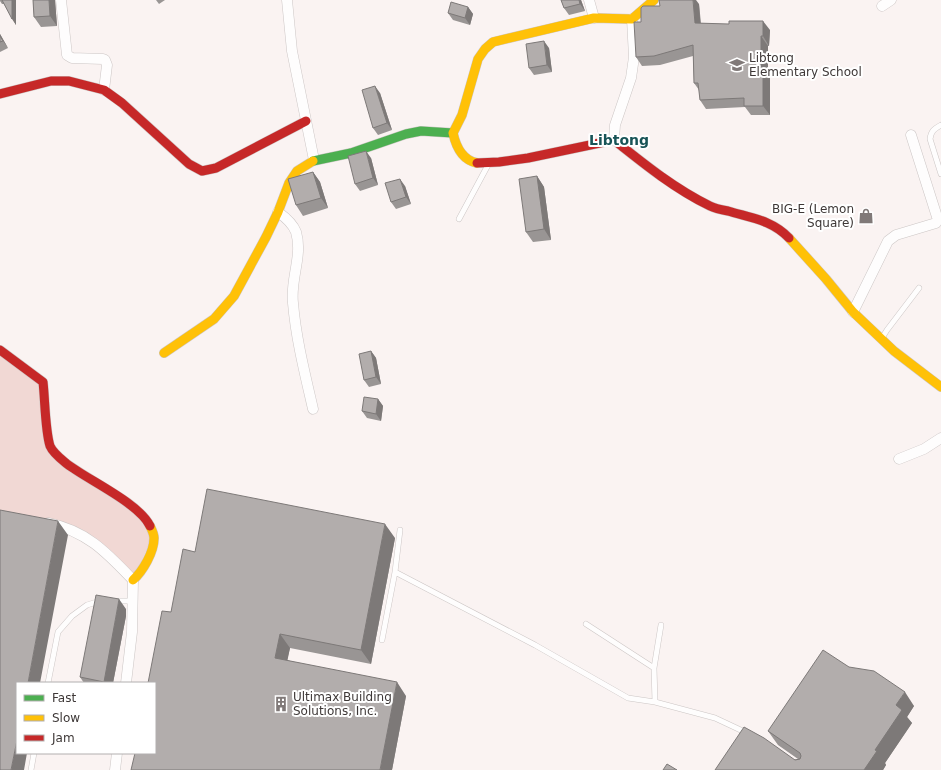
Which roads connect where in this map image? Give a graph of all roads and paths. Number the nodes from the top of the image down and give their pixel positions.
1 (61, 0) edge
2 (287, 0) edge
3 (589, 0) edge
4 (654, 0) edge
5 (594, 18) junction
6 (632, 19) junction
7 (104, 90) junction
8 (0, 94) edge
9 (306, 121) junction
10 (941, 125) edge
11 (452, 132) junction
12 (910, 135) dead end
13 (614, 140) junction
14 (314, 160) junction
15 (489, 163) junction
16 (941, 174) edge
17 (278, 212) junction
18 (459, 219) dead end
19 (919, 288) dead end
20 (853, 312) junction
21 (881, 339) junction
22 (0, 350) edge
23 (164, 353) dead end
24 (941, 387) edge
25 (313, 409) dead end
26 (941, 438) edge
27 (899, 460) dead end
28 (35, 521) edge
29 (400, 530) dead end
30 (395, 572) junction
31 (134, 580) junction
32 (104, 601) edge
33 (111, 601) edge
34 (132, 601) junction
35 (586, 624) dead end
36 (661, 625) dead end
37 (382, 640) dead end
38 (654, 668) junction
39 (48, 682) edge
40 (126, 682) edge
41 (655, 702) junction
42 (754, 737) edge
43 (34, 754) edge
44 (117, 754) edge
45 (31, 770) edge
46 (115, 770) edge

1 - 7 street
2 - 9 street
3 - 5 street
4 - 6 street
5 - 6 street
5 - 11 street
6 - 13 street
7 - 8 street
7 - 9 street
9 - 14 street
10 - 16 lane
11 - 14 street
11 - 15 street
12 - 20 street
13 - 15 street
13 - 20 street
14 - 17 street
15 - 18 lane
17 - 23 street
17 - 25 street
19 - 21 lane
20 - 21 street
21 - 24 street
22 - 31 street
26 - 27 street
28 - 31 street
29 - 30 lane
30 - 37 lane
30 - 41 lane
31 - 34 street
32 - 39 lane
33 - 34 lane
34 - 40 street
35 - 38 lane
36 - 38 lane
38 - 41 lane
41 - 42 lane
43 - 45 lane
44 - 46 street

